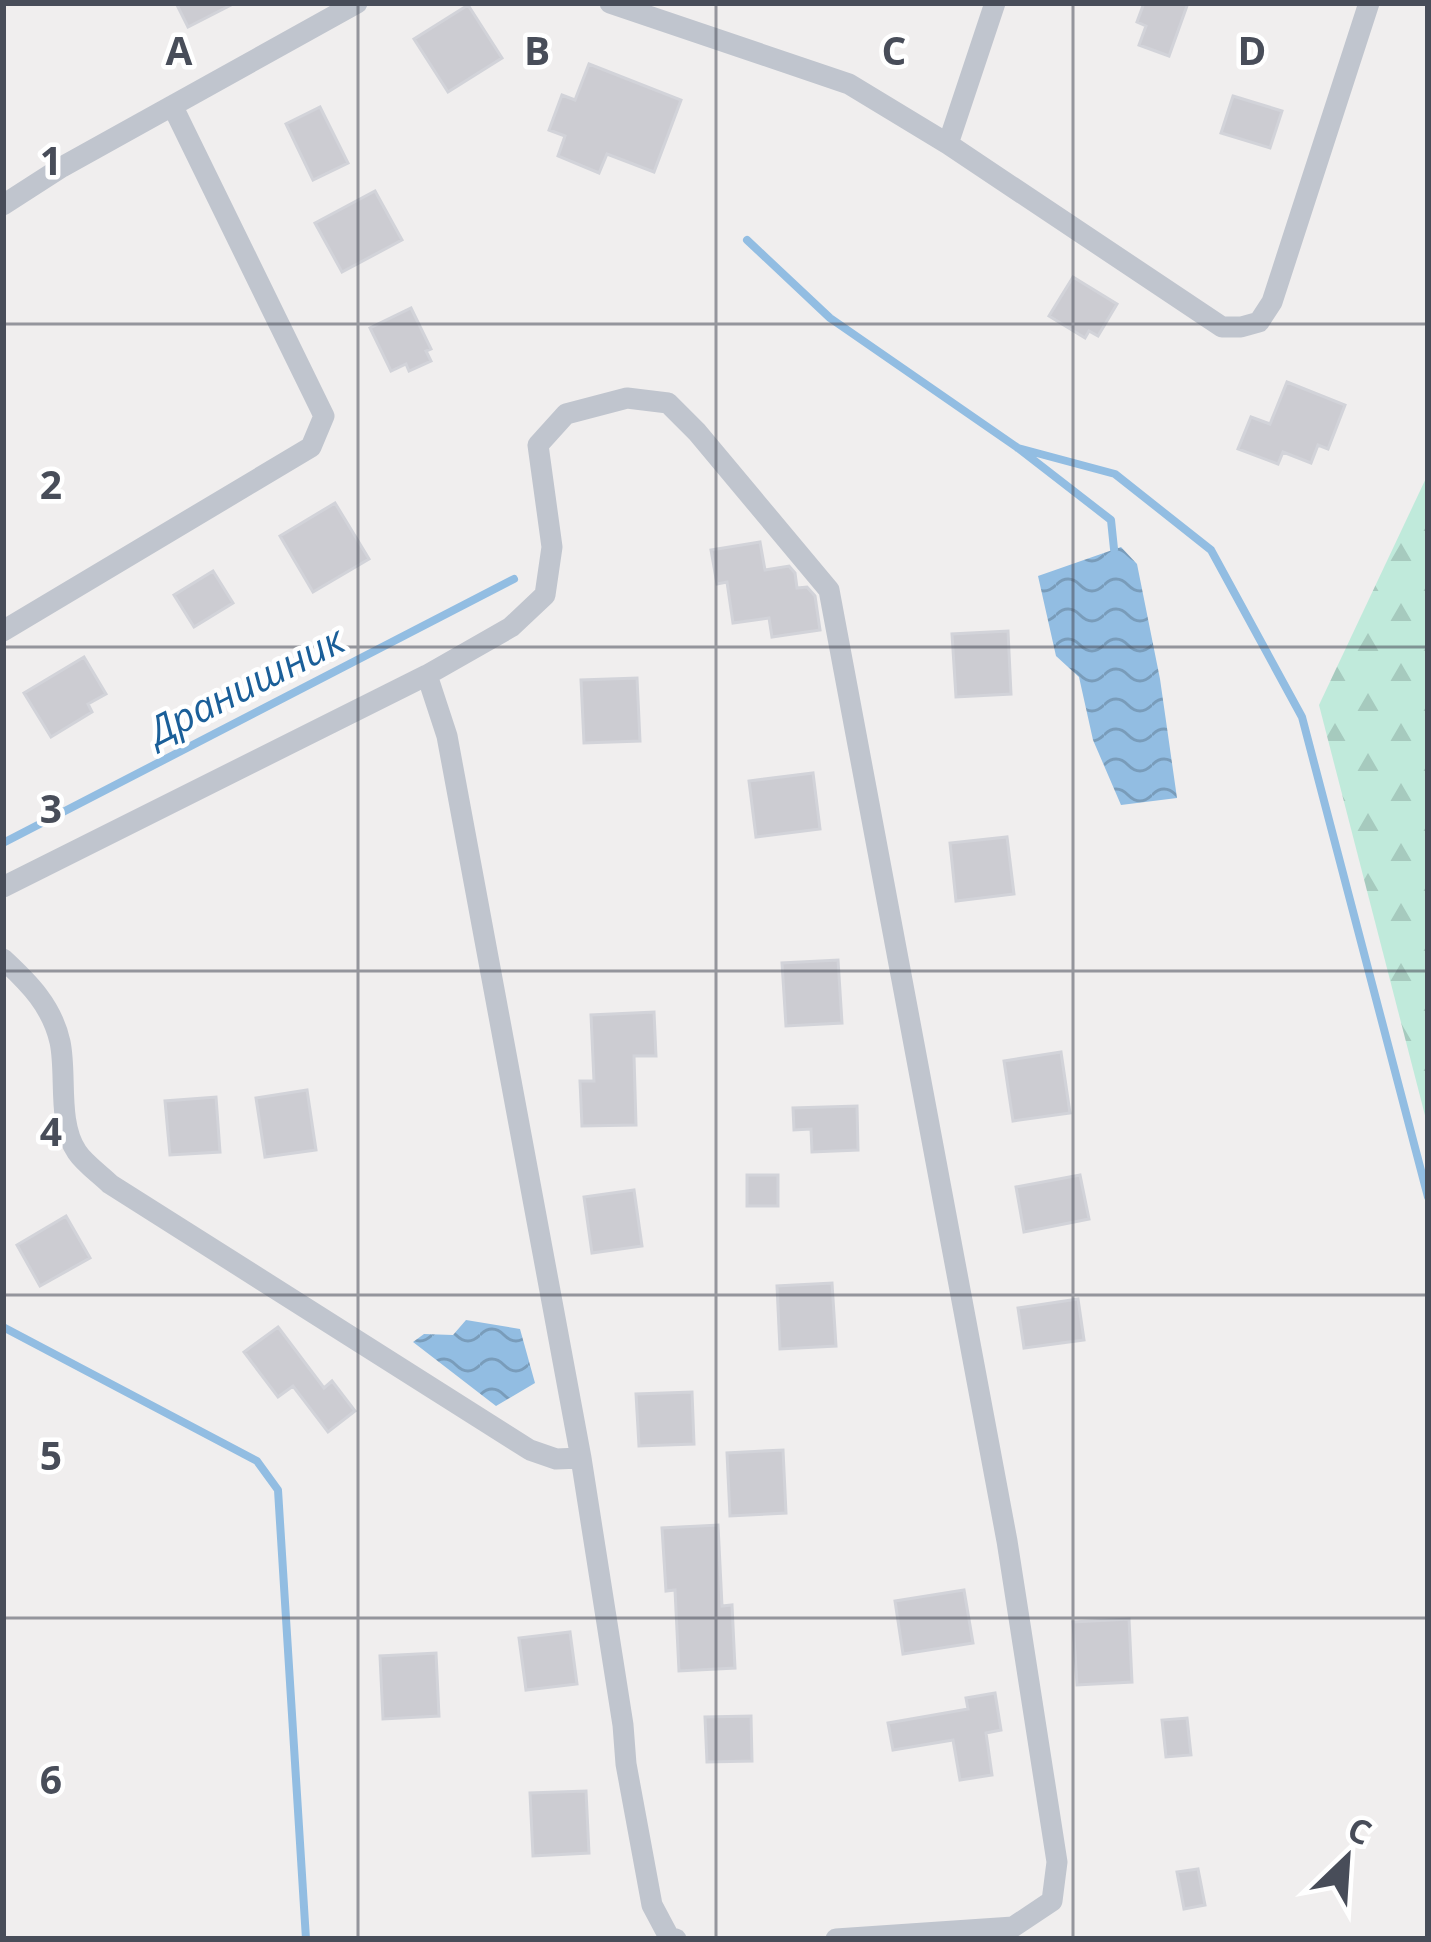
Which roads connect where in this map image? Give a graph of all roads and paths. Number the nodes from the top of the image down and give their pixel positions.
1 (357, 3) edge
2 (610, 3) edge
3 (995, 3) edge
4 (1370, 3) edge
5 (173, 107) junction
6 (948, 144) junction
7 (3, 205) edge
8 (3, 631) edge
9 (427, 675) junction
10 (3, 886) edge
11 (3, 959) edge
12 (581, 1458) junction
13 (676, 1939) edge
14 (836, 1939) edge

1 - 5 street
2 - 6 street
3 - 6 street
4 - 6 street
5 - 7 street
5 - 8 street
9 - 10 street
9 - 12 street
9 - 14 street
11 - 12 street
12 - 13 street

